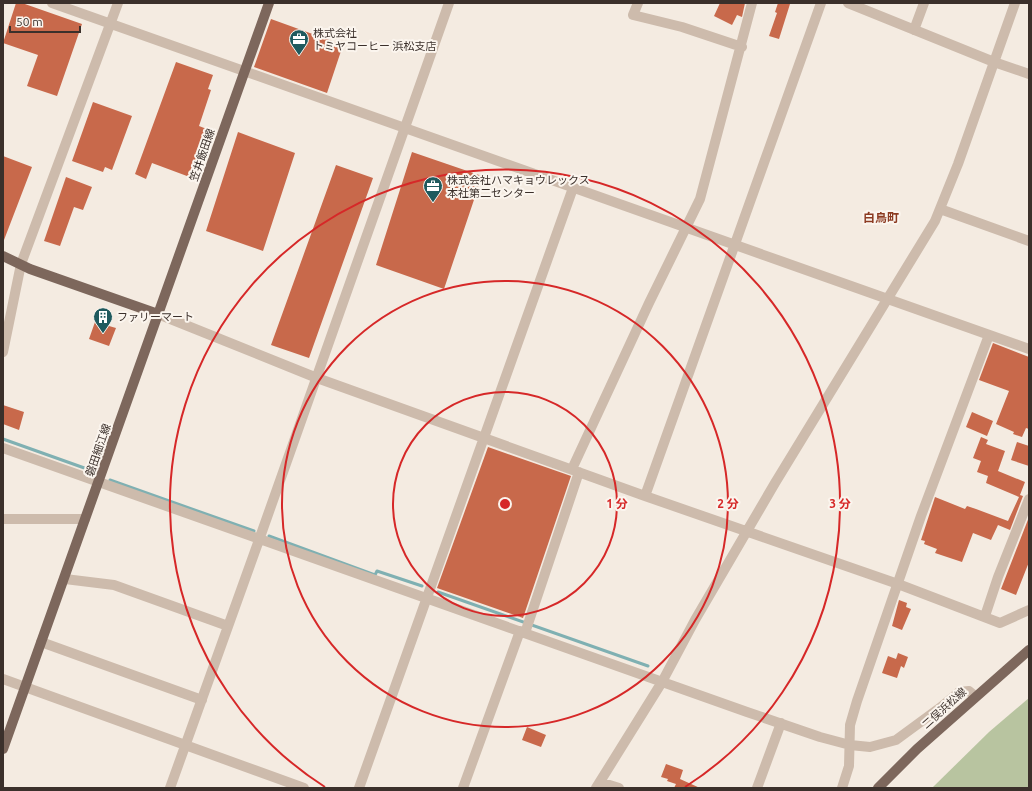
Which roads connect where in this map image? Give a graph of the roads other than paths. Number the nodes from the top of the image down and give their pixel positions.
1 (52, 3) edge
2 (118, 3) edge
3 (268, 3) edge
4 (449, 3) edge
5 (638, 3) edge
6 (752, 3) edge
7 (821, 3) edge
8 (848, 3) edge
9 (924, 3) edge
10 (1015, 3) edge
11 (111, 24) junction
12 (914, 30) junction
13 (742, 46) junction
14 (994, 62) junction
15 (244, 71) junction
16 (1029, 74) edge
17 (405, 128) junction
18 (573, 188) junction
19 (940, 209) junction
20 (687, 228) junction
21 (1029, 241) edge
22 (735, 245) junction
23 (3, 256) edge
24 (21, 264) junction
25 (887, 299) junction
26 (158, 314) junction
27 (989, 335) junction
28 (1029, 349) edge
29 (3, 352) edge
30 (316, 378) junction
31 (485, 438) junction
32 (3, 448) edge
33 (576, 470) junction
34 (99, 482) junction
35 (645, 496) junction
36 (1029, 499) edge
37 (3, 519) edge
38 (85, 519) junction
39 (747, 531) junction
40 (260, 540) junction
41 (65, 579) junction
42 (898, 584) junction
43 (427, 598) junction
44 (1029, 610) edge
45 (985, 616) junction
46 (228, 626) junction
47 (525, 628) junction
48 (41, 642) junction
49 (1029, 650) edge
50 (3, 679) edge
51 (662, 682) junction
52 (25, 688) junction
53 (975, 696) junction
54 (202, 700) junction
55 (781, 723) junction
56 (185, 745) junction
57 (850, 745) junction
58 (3, 749) edge
59 (598, 785) edge
60 (170, 788) edge
61 (304, 788) edge
62 (359, 788) edge
63 (463, 788) edge
64 (619, 788) edge
65 (757, 788) edge
66 (842, 788) edge
67 (878, 788) edge

1 - 11 street
2 - 11 street
3 - 15 main road, 笠井飯田線
4 - 17 street
5 - 13 street
6 - 13 street
7 - 22 street
8 - 12 street
9 - 12 street
10 - 14 street
11 - 15 street
11 - 24 street
12 - 14 street
13 - 20 street
14 - 16 street
14 - 19 street
15 - 17 street
15 - 26 main road, 笠井飯田線
17 - 18 street
17 - 30 street
18 - 20 street
18 - 31 street
19 - 21 street
19 - 25 street
20 - 22 street
20 - 33 street
22 - 25 street
22 - 35 street
23 - 24 main road
24 - 26 main road
24 - 29 street
25 - 27 street
25 - 39 street
26 - 30 street
26 - 34 main road, 磐田細江線
27 - 28 street
27 - 42 street
30 - 31 street
30 - 40 street
31 - 33 street
31 - 43 street
32 - 34 street
33 - 35 street
33 - 47 street
34 - 38 main road, 磐田細江線
34 - 40 street
35 - 39 street
36 - 45 street
37 - 38 street
38 - 41 main road, 磐田細江線
39 - 42 street
39 - 51 street
40 - 43 street
40 - 46 street
41 - 46 street
41 - 48 main road, 磐田細江線
42 - 45 street
42 - 57 street
43 - 47 street
43 - 62 street
44 - 45 street
46 - 54 street
47 - 51 street
47 - 63 street
48 - 52 main road, 磐田細江線
48 - 54 street
49 - 53 main road, 二俣浜松線
50 - 52 street
51 - 55 street
51 - 59 street
52 - 56 street
52 - 58 main road, 磐田細江線
53 - 57 street
53 - 67 main road, 二俣浜松線
54 - 56 street
55 - 57 street
55 - 65 street
56 - 60 street
56 - 61 street
57 - 66 street
59 - 64 street

